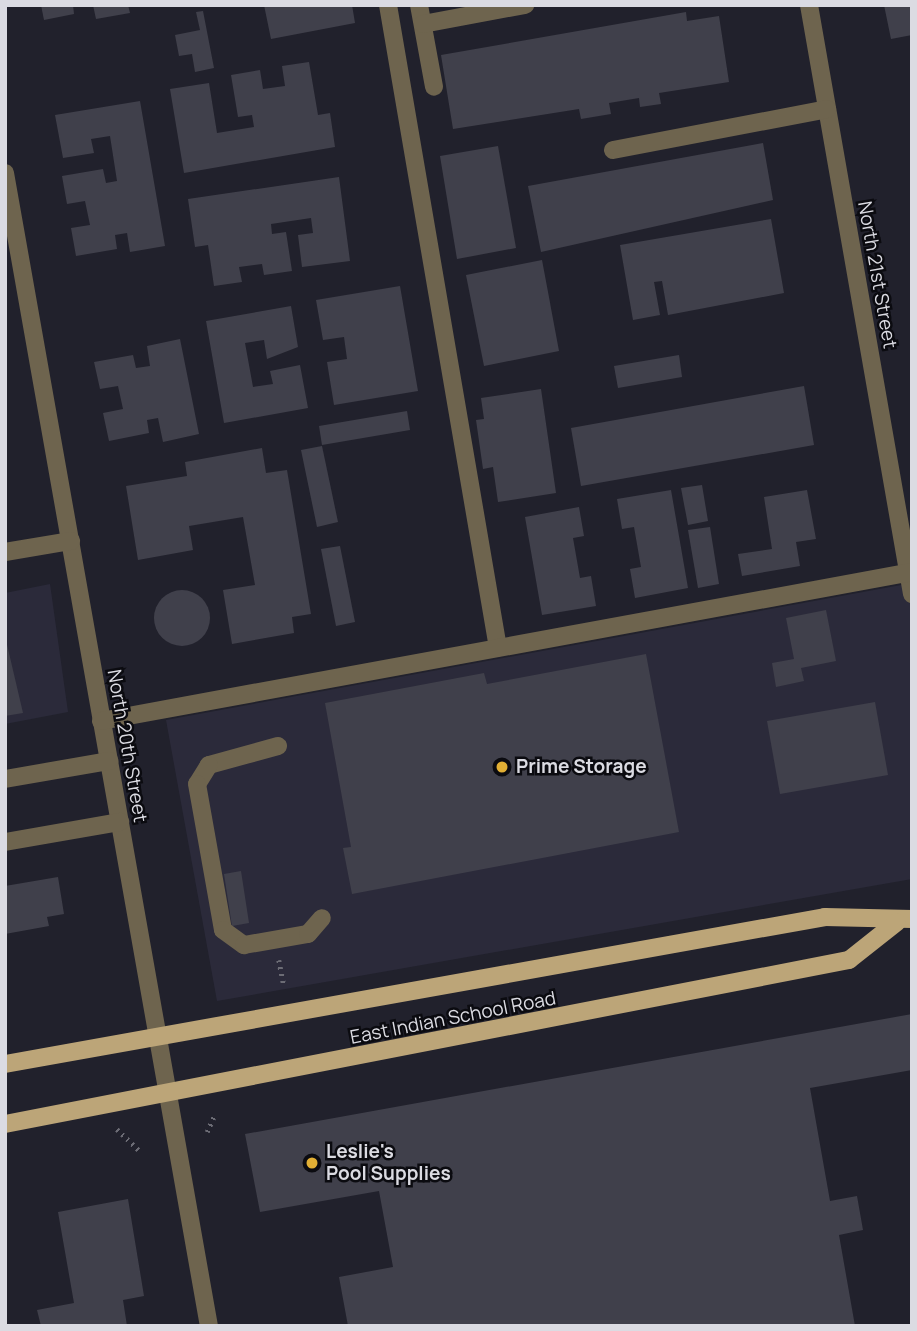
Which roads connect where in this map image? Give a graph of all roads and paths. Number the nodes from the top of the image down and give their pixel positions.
1 (388, 5) edge
2 (419, 5) edge
3 (525, 5) edge
4 (808, 5) edge
5 (423, 24) junction
6 (434, 87) dead end
7 (827, 109) junction
8 (612, 150) dead end
9 (5, 173) edge
10 (11, 243) edge
11 (71, 541) junction
12 (8, 551) edge
13 (910, 572) edge
14 (912, 594) edge
15 (498, 648) junction
16 (101, 721) junction
17 (278, 746) dead end
18 (109, 761) junction
19 (5, 779) edge
20 (120, 822) junction
21 (5, 842) edge
22 (322, 918) dead end
23 (904, 920) edge
24 (276, 949) dead end
25 (284, 986) dead end
26 (158, 1037) junction
27 (5, 1064) edge
28 (167, 1096) junction
29 (215, 1114) dead end
30 (5, 1124) edge
31 (117, 1129) dead end
32 (207, 1132) dead end
33 (139, 1150) dead end
34 (209, 1326) edge

1 - 15 street
2 - 5 street
3 - 5 street
4 - 7 street, North 21st Street
5 - 6 street
7 - 8 street
7 - 13 street, North 21st Street
9 - 10 street, North 20th Street
10 - 11 street, North 20th Street
11 - 12 street
11 - 16 street, North 20th Street
13 - 14 street, North 21st Street
13 - 15 street
15 - 16 street
16 - 18 street, North 20th Street
17 - 22 street
18 - 19 street
18 - 20 street, North 20th Street
20 - 21 street
20 - 26 street, North 20th Street
23 - 26 main road, East Indian School Road
23 - 28 main road, East Indian School Road
24 - 25 path
26 - 27 main road, East Indian School Road
26 - 28 street, North 20th Street
28 - 30 main road, East Indian School Road
28 - 34 street, North 20th Street
29 - 32 path
31 - 33 path

